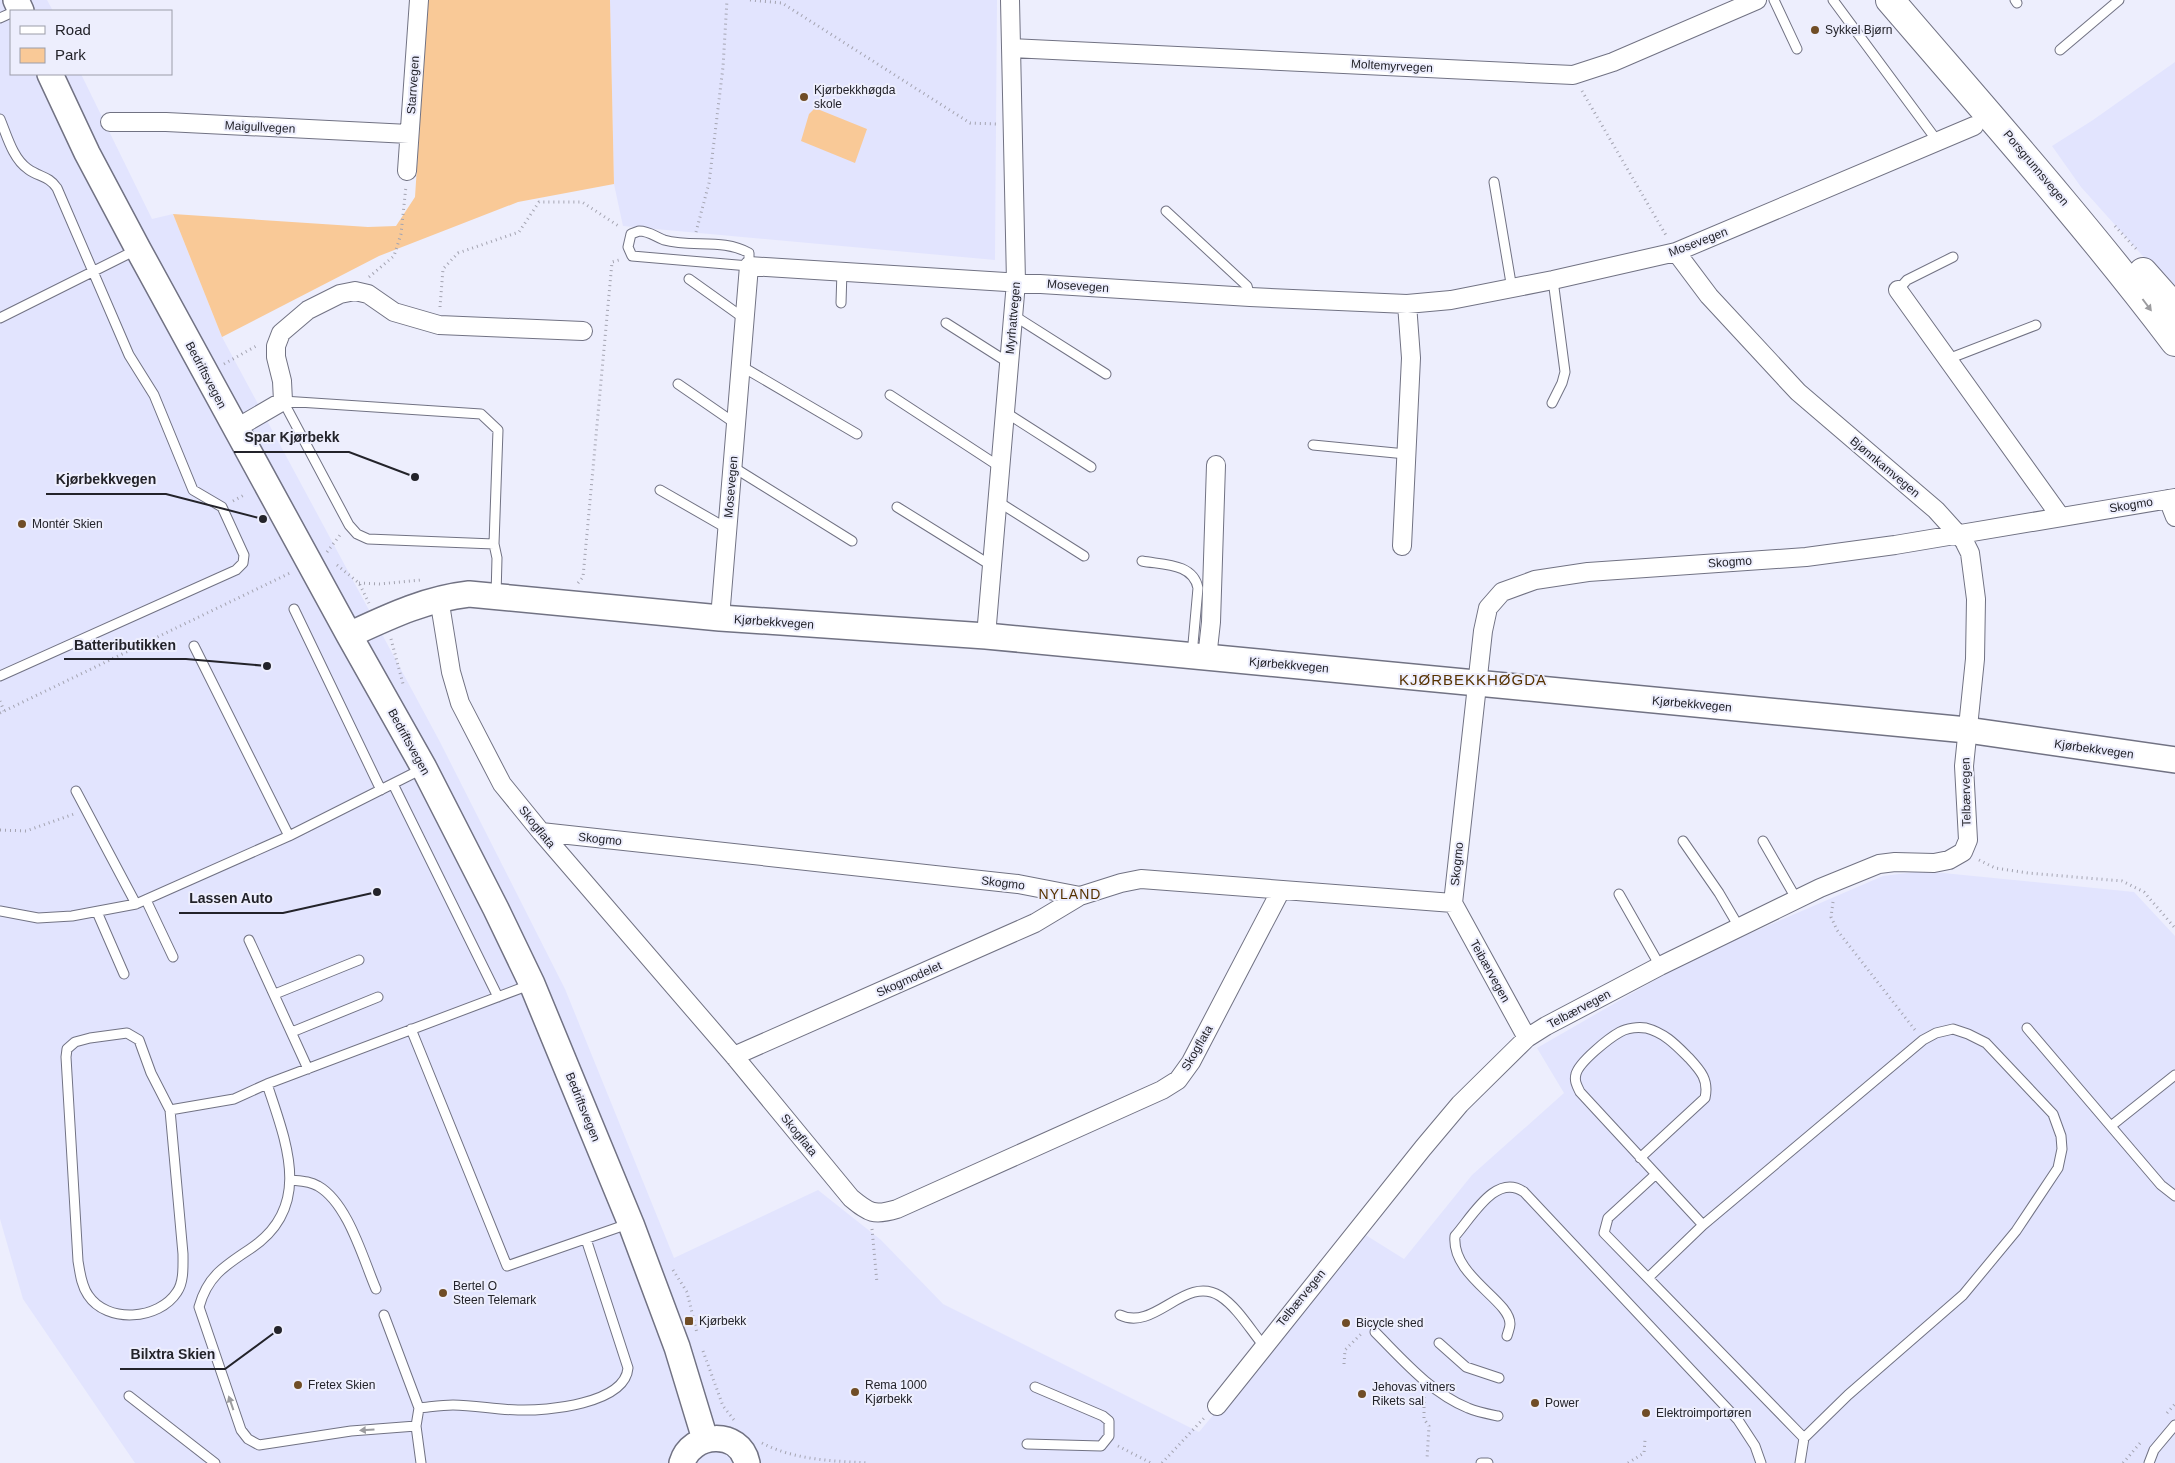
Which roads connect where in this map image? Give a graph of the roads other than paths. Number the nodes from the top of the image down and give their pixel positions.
1 (419, 0) edge
2 (1010, 0) edge
3 (1757, 0) edge
4 (1774, 0) edge
5 (1833, 0) edge
6 (1890, 0) edge
7 (1905, 0) edge
8 (2119, 0) edge
9 (1011, 48) junction
10 (1797, 49) dead end
11 (2060, 50) dead end
12 (50, 75) edge
13 (0, 119) edge
14 (110, 122) dead end
15 (1974, 126) dead end
16 (409, 134) junction
17 (1938, 142) junction
18 (407, 171) road end
19 (1494, 182) dead end
20 (1166, 211) dead end
21 (138, 249) junction
22 (1676, 252) junction
23 (1953, 256) dead end
24 (749, 266) junction
25 (93, 271) junction
26 (842, 271) junction
27 (689, 279) dead end
28 (1553, 280) junction
29 (1016, 282) junction
30 (1512, 289) junction
31 (1898, 290) joint
32 (1250, 298) junction
33 (841, 304) dead end
34 (1407, 304) junction
35 (2175, 308) edge
36 (1013, 315) junction
37 (0, 318) edge
38 (745, 319) junction
39 (946, 323) dead end
40 (2036, 325) dead end
41 (583, 331) dead end
42 (2175, 342) edge
43 (1948, 359) junction
44 (1009, 363) junction
45 (741, 366) junction
46 (1106, 374) dead end
47 (678, 384) dead end
48 (890, 395) dead end
49 (283, 401) junction
50 (1552, 403) dead end
51 (1005, 412) junction
52 (736, 424) junction
53 (235, 429) junction
54 (857, 434) dead end
55 (1313, 445) dead end
56 (1406, 454) junction
57 (1216, 465) dead end
58 (733, 467) junction
59 (1000, 467) junction
60 (1091, 467) dead end
61 (660, 490) dead end
62 (2172, 498) edge
63 (997, 501) junction
64 (897, 507) dead end
65 (2060, 516) junction
66 (2175, 517) edge
67 (728, 529) junction
68 (1958, 534) junction
69 (852, 542) dead end
70 (494, 544) junction
71 (1402, 546) dead end
72 (1084, 556) dead end
73 (1142, 561) dead end
74 (992, 566) junction
75 (434, 589) junction
76 (496, 596) junction
77 (294, 609) dead end
78 (720, 618) junction
79 (348, 635) junction
80 (986, 636) junction
81 (194, 646) dead end
82 (1200, 657) junction
83 (0, 676) edge
84 (1477, 683) junction
85 (1967, 730) junction
86 (2175, 760) edge
87 (424, 768) junction
88 (392, 784) junction
89 (381, 790) junction
90 (76, 791) dead end
91 (540, 832) junction
92 (290, 836) junction
93 (1683, 841) dead end
94 (1763, 841) dead end
95 (1281, 890) junction
96 (1618, 894) dead end
97 (1080, 896) junction
98 (146, 900) junction
99 (1797, 900) junction
100 (136, 904) junction
101 (1453, 904) junction
102 (0, 910) edge
103 (98, 912) junction
104 (1739, 927) junction
105 (249, 940) dead end
106 (173, 957) dead end
107 (359, 960) dead end
108 (1660, 966) junction
109 (124, 974) dead end
110 (532, 984) junction
111 (275, 994) junction
112 (378, 997) dead end
113 (498, 997) junction
114 (2027, 1028) dead end
115 (411, 1029) junction
116 (292, 1032) junction
117 (1527, 1038) junction
118 (734, 1056) junction
119 (308, 1069) junction
120 (2175, 1075) edge
121 (267, 1084) junction
122 (170, 1110) junction
123 (2111, 1126) junction
124 (1640, 1158) junction
125 (1656, 1174) junction
126 (292, 1180) junction
127 (2175, 1196) edge
128 (631, 1224) junction
129 (1703, 1225) junction
130 (586, 1239) junction
131 (1649, 1277) junction
132 (376, 1289) dead end
133 (1120, 1315) dead end
134 (384, 1316) dead end
135 (1375, 1332) road end
136 (1507, 1336) dead end
137 (1439, 1343) dead end
138 (1263, 1345) junction
139 (1499, 1378) dead end
140 (1035, 1387) dead end
141 (129, 1396) dead end
142 (1217, 1406) road end
143 (419, 1408) junction
144 (1498, 1416) dead end
145 (2175, 1425) edge
146 (416, 1426) junction
147 (1804, 1438) junction
148 (705, 1439) junction
149 (1027, 1444) dead end
150 (1481, 1462) edge
151 (215, 1463) edge
152 (421, 1463) edge
153 (682, 1463) edge
154 (747, 1463) edge
155 (1488, 1463) edge
156 (1761, 1463) edge
157 (1800, 1463) edge
158 (2149, 1463) edge

1 - 16 street, Starrvegen
2 - 9 street, Myrhattvegen
3 - 9 street, Moltemyrvegen
4 - 10 lane
5 - 17 lane
6 -> 42 highway, Porsgrunnsvegen
7 - 35 highway, Porsgrunnsvegen
8 - 11 lane
9 - 29 street, Myrhattvegen
12 - 21 street, Bedriftsvegen
13 - 25 lane
14 - 16 street, Maigullvegen
15 - 17 street, Mosevegen
16 - 18 street, Starrvegen
17 - 22 street, Mosevegen
19 - 30 lane
20 - 32 lane
21 - 25 lane
21 - 53 street, Bedriftsvegen
22 - 28 street, Mosevegen
22 - 68 street, Bjønnkamvegen
23 - 31 lane
24 - 24 lane, Mosevegen
24 - 26 street, Mosevegen
24 - 38 street, Mosevegen
25 - 37 lane
25 - 83 lane
26 - 29 street, Mosevegen
26 - 33 lane
27 - 38 lane
28 - 30 street, Mosevegen
28 - 50 lane
29 - 32 street, Mosevegen
29 - 36 street, Myrhattvegen
30 - 34 street, Mosevegen
31 - 43 street
32 - 34 street, Mosevegen
34 - 56 street
36 - 44 street, Myrhattvegen
36 - 46 lane
38 - 45 street, Mosevegen
39 - 44 lane
40 - 43 lane
41 - 49 street
43 - 65 street
44 - 51 street, Myrhattvegen
45 - 52 street, Mosevegen
45 - 54 lane
47 - 52 lane
48 - 59 lane
49 - 53 street
49 - 70 lane
49 - 70 lane
51 - 59 street, Myrhattvegen
51 - 60 lane
52 - 58 street, Mosevegen
53 - 79 street, Bedriftsvegen
55 - 56 lane
56 - 71 street
57 - 82 street
58 - 67 street, Mosevegen
58 - 69 lane
59 - 63 street, Myrhattvegen
61 - 67 lane
62 - 65 street, Skogmo
62 - 66 street
63 - 72 lane
63 - 74 street, Myrhattvegen
64 - 74 lane
65 - 68 street, Skogmo
67 - 78 street, Mosevegen
68 - 84 street, Skogmo
68 - 85 street, Bjønnkamvegen
70 - 76 lane
73 - 82 lane
74 - 80 street, Myrhattvegen
75 - 76 street, Kjørbekkvegen
75 - 79 street, Kjørbekkvegen
75 - 91 street, Skogflata
76 - 78 street, Kjørbekkvegen
77 - 89 lane
78 - 80 street, Kjørbekkvegen
79 - 87 street, Bedriftsvegen
80 - 82 street, Kjørbekkvegen
81 - 92 lane
82 - 84 street, Kjørbekkvegen
84 - 85 street, Kjørbekkvegen
84 - 101 street, Skogmo
85 - 86 street, Kjørbekkvegen
85 - 99 street, Telbærvegen
87 - 88 lane
87 - 110 street, Bedriftsvegen
88 - 89 lane
88 - 113 lane
89 - 92 lane
90 - 100 lane
91 - 97 street, Skogmo
91 - 118 street, Skogflata
92 - 98 lane
93 - 104 lane
94 - 99 lane
95 - 97 street, Skogmo
95 - 101 street, Skogmo
95 - 118 street, Skogflata
96 - 108 lane
97 - 118 street, Skogmodelet
98 - 100 lane
98 - 106 lane
99 - 104 street, Telbærvegen
100 - 103 lane
101 - 117 street, Teibærvegen
102 - 103 lane
103 - 109 lane
104 - 108 street, Telbærvegen
105 - 111 lane
107 - 111 lane
108 - 117 street, Telbærvegen
110 - 113 lane
110 - 128 street, Bedriftsvegen
111 - 116 lane
112 - 116 lane
113 - 115 lane
114 - 123 lane
115 - 119 lane
115 - 130 lane
116 - 119 lane
117 - 138 street, Telbærvegen
119 - 121 lane
120 - 123 lane
121 - 122 lane
121 - 126 lane
122 - 122 lane
123 - 127 lane
124 - 124 lane
124 - 125 lane
125 - 129 lane
125 - 131 lane
126 - 132 lane
146 -> 126 lane
128 - 130 lane
128 - 148 street, Bedriftsvegen
129 - 131 lane
129 - 147 lane
130 - 143 lane
131 - 147 lane
133 - 138 lane
134 - 143 lane
135 - 144 lane
136 - 156 lane
137 - 139 lane
138 - 142 street, Telbærvegen
140 - 149 lane
141 - 151 lane
143 - 146 lane
145 - 158 lane
146 - 152 lane
147 - 157 lane
148 - 153 street
148 - 154 street
150 - 155 lane

